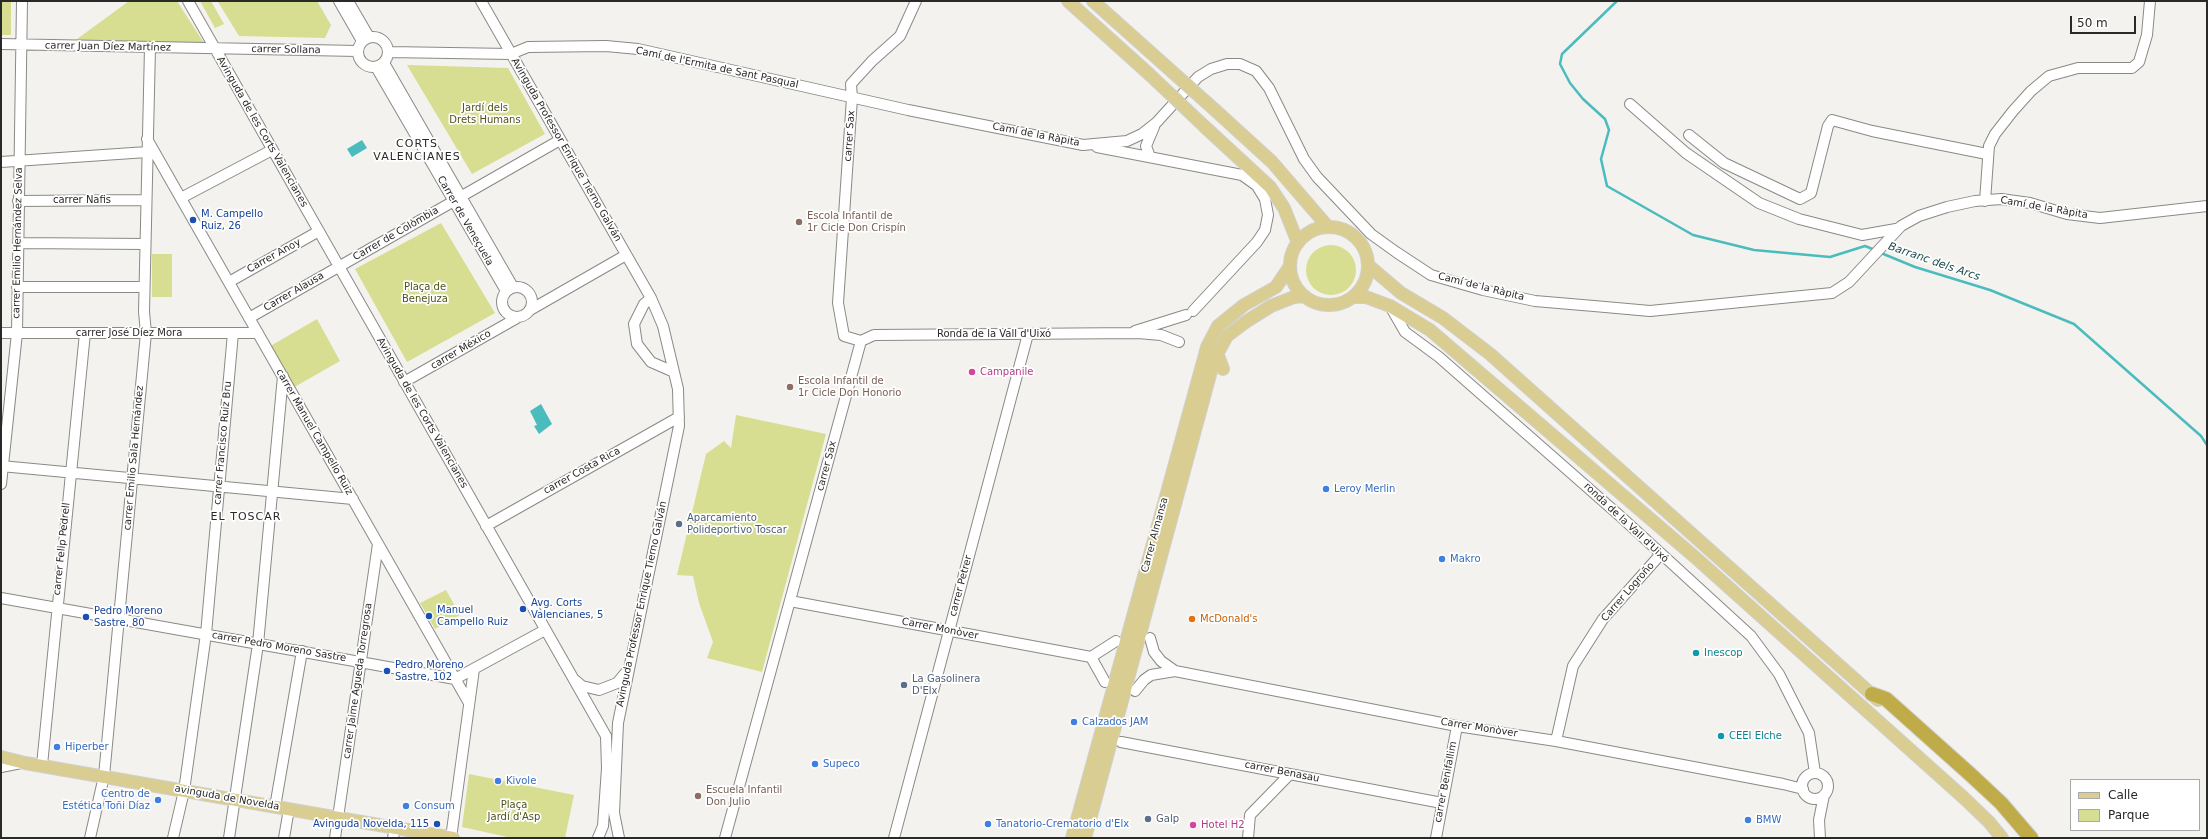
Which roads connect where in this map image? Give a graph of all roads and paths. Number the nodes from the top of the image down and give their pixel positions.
1 (22, 1) edge
2 (188, 1) edge
3 (339, 1) edge
4 (348, 1) edge
5 (481, 1) edge
6 (916, 1) edge
7 (1068, 1) edge
8 (1093, 1) edge
9 (2150, 1) edge
10 (366, 39) junction
11 (1, 44) edge
12 (21, 45) junction
13 (150, 47) junction
14 (215, 49) junction
15 (358, 51) junction
16 (389, 52) junction
17 (511, 54) junction
18 (380, 65) junction
19 (852, 98) junction
20 (1630, 104) dead end
21 (1156, 123) junction
22 (1689, 135) dead end
23 (147, 139) junction
24 (560, 140) junction
25 (1084, 145) junction
26 (272, 150) junction
27 (1987, 154) junction
28 (147, 156) junction
29 (1150, 157) junction
30 (160, 160) junction
31 (19, 161) junction
32 (1, 162) edge
33 (1259, 187) junction
34 (181, 198) junction
35 (458, 199) junction
36 (146, 200) junction
37 (18, 201) junction
38 (1984, 201) junction
39 (2207, 206) edge
40 (1287, 214) junction
41 (1328, 227) junction
42 (1896, 229) junction
43 (319, 231) junction
44 (18, 243) junction
45 (1298, 243) junction
46 (145, 244) junction
47 (626, 255) junction
48 (1368, 265) junction
49 (1290, 266) junction
50 (339, 267) junction
51 (229, 282) junction
52 (17, 287) junction
53 (144, 287) junction
54 (510, 289) junction
55 (1304, 296) junction
56 (1353, 297) junction
57 (651, 298) junction
58 (1390, 306) junction
59 (530, 310) junction
60 (249, 318) junction
61 (517, 318) junction
62 (1, 333) edge
63 (17, 333) junction
64 (85, 333) junction
65 (146, 333) junction
66 (233, 333) junction
67 (258, 333) junction
68 (1129, 333) junction
69 (1028, 334) junction
70 (861, 341) junction
71 (1179, 342) dead end
72 (1217, 353) junction
73 (1223, 369) dead end
74 (674, 372) junction
75 (283, 376) junction
76 (404, 382) junction
77 (679, 417) junction
78 (2, 466) edge
79 (70, 473) junction
80 (132, 478) junction
81 (1, 484) edge
82 (219, 487) junction
83 (272, 492) junction
84 (353, 499) junction
85 (486, 526) junction
86 (378, 544) junction
87 (1660, 555) junction
88 (1, 598) edge
89 (790, 601) junction
90 (56, 607) junction
91 (119, 619) junction
92 (545, 630) junction
93 (949, 631) junction
94 (206, 634) junction
95 (1150, 638) dead end
96 (1116, 641) dead end
97 (258, 644) junction
98 (302, 651) junction
99 (1091, 657) junction
100 (361, 662) junction
101 (474, 669) junction
102 (628, 669) junction
103 (1175, 671) junction
104 (574, 678) junction
105 (455, 679) junction
106 (1105, 682) dead end
107 (1135, 691) dead end
108 (1872, 694) junction
109 (469, 703) junction
110 (1457, 726) junction
111 (1556, 741) junction
112 (1121, 742) dead end
113 (1, 757) edge
114 (25, 763) junction
115 (42, 765) junction
116 (1, 767) edge
117 (1815, 773) junction
118 (1290, 774) junction
119 (104, 776) junction
120 (1803, 785) junction
121 (184, 791) junction
122 (1824, 796) junction
123 (1812, 798) junction
124 (235, 800) junction
125 (1442, 803) junction
126 (275, 807) junction
127 (289, 809) junction
128 (338, 818) junction
129 (1820, 820) junction
130 (394, 833) edge
131 (90, 838) edge
132 (173, 838) edge
133 (229, 838) edge
134 (284, 838) edge
135 (335, 838) edge
136 (452, 838) edge
137 (598, 838) edge
138 (619, 838) edge
139 (725, 838) edge
140 (894, 838) edge
141 (1072, 838) edge
142 (1085, 838) edge
143 (1248, 838) edge
144 (1436, 838) edge
145 (1820, 838) edge
146 (2002, 838) edge
147 (2023, 838) edge
148 (2031, 838) edge

1 - 12 street, carrer Emilio Hernández Selva
2 - 14 street, Avinguda de les Corts Valencianes
3 - 10 street
4 - 10 street
5 - 17 street, Avinguda Professor Enrique Tierno Galván
6 - 19 street
7 - 40 main road, bridge
8 - 41 main road, bridge
9 - 27 street
10 - 15 street
10 - 16 street
11 - 12 street, carrer Juan Díez Martínez
12 - 13 street, carrer Juan Díez Martínez
12 - 31 street, carrer Emilio Hernández Selva
13 - 14 street, carrer Juan Díez Martínez
13 - 23 street, carrer Emilio Sala Hernández
14 - 15 street, carrer Sollana
14 - 26 street, Avinguda de les Corts Valencianes
15 - 18 street
16 - 17 street
16 - 18 street
17 - 19 street, Camí de l'Ermita de Sant Pasqual
17 - 24 street, Avinguda Professor Enrique Tierno Galván
18 - 35 street, Carrer de Veneçuela
19 - 25 street, Camí de la Ràpita
19 - 70 street, carrer Sax
20 - 42 street
21 - 25 street, Camí de la Ràpita
21 - 29 street
21 - 42 street, Camí de la Ràpita
22 - 27 street
23 - 28 street, carrer Emilio Sala Hernández
23 - 30 street, carrer Manuel Campello Ruiz
24 - 35 street, Carrer de Colòmbia
24 - 47 street, Avinguda Professor Enrique Tierno Galván
25 - 29 street
26 - 34 street
26 - 43 street, Avinguda de les Corts Valencianes
27 - 38 street
28 - 30 street
28 - 31 street
28 - 36 street, carrer Emilio Sala Hernández
29 - 33 street
30 - 34 street, carrer Manuel Campello Ruiz
31 - 32 street
31 - 37 street, carrer Emilio Hernández Selva
33 - 40 main road
33 - 68 street, Ronda de la Vall d'Uixó
34 - 51 street, carrer Manuel Campello Ruiz
35 - 50 street, Carrer de Colòmbia
35 - 54 street, Carrer de Veneçuela
36 - 37 street, carrer Nafis
36 - 46 street, carrer Emilio Sala Hernández
37 - 44 street, carrer Emilio Hernández Selva
38 - 39 street, Camí de la Ràpita
38 - 42 street, Camí de la Ràpita
40 - 45 main road
41 - 45 main road
41 - 48 main road
43 - 50 street, Avinguda de les Corts Valencianes
43 - 51 street, Carrer Anoy
44 - 46 street
44 - 52 street, carrer Emilio Hernández Selva
45 - 49 main road
46 - 53 street, carrer Emilio Sala Hernández
47 - 57 street, Avinguda Professor Enrique Tierno Galván
47 - 59 street
48 - 56 main road
48 - 108 main road
49 - 55 main road
49 - 141 main road, Carrer Almansa
50 - 60 street, Carrer Alausa
50 - 76 street, Avinguda de les Corts Valencianes
51 - 60 street, carrer Manuel Campello Ruiz
52 - 53 street
52 - 63 street, carrer Emilio Hernández Selva
53 - 65 street, carrer Emilio Sala Hernández
54 - 59 street
54 - 61 street
55 - 56 main road
55 - 72 main road, Carrer Almansa
56 - 58 main road
57 - 74 street, Avinguda Professor Enrique Tierno Galván
57 - 74 street
58 - 87 street, ronda de la Vall d'Uixó
58 - 146 main road
59 - 61 street
60 - 67 street, carrer Manuel Campello Ruiz
61 - 76 street, carrer México
62 - 63 street, carrer José Díez Mora
63 - 64 street, carrer José Díez Mora
63 - 78 street, carrer Emilio Hernández Selva
64 - 65 street, carrer José Díez Mora
64 - 79 street, carrer Felip Pedrell
65 - 66 street, carrer José Díez Mora
65 - 80 street, carrer Emilio Sala Hernández
66 - 67 street, carrer José Díez Mora
66 - 82 street, carrer Francisco Ruiz Bru
67 - 75 street, carrer Manuel Campello Ruiz
68 - 69 street, Ronda de la Vall d'Uixó
68 - 71 street, Ronda de la Vall d'Uixó
69 - 70 street, Ronda de la Vall d'Uixó
69 - 93 street, carrer Petrer
70 - 89 street, carrer Sax
72 - 73 main road
72 - 142 main road, Carrer Almansa
74 - 77 street, Avinguda Professor Enrique Tierno Galván
75 - 83 street
75 - 84 street, carrer Manuel Campello Ruiz
76 - 85 street, Avinguda de les Corts Valencianes
77 - 85 street, carrer Costa Rica
77 - 102 street, Avinguda Professor Enrique Tierno Galván
78 - 79 street
78 - 81 street, carrer Emilio Hernández Selva
79 - 80 street
79 - 90 street, carrer Felip Pedrell
80 - 82 street
80 - 91 street, carrer Emilio Sala Hernández
82 - 83 street
82 - 94 street, carrer Francisco Ruiz Bru
83 - 84 street
83 - 97 street
84 - 86 street, carrer Manuel Campello Ruiz
85 - 92 street, Avinguda de les Corts Valencianes
86 - 100 street, carrer Jaime Agueda Torregrosa
86 - 105 street, carrer Manuel Campello Ruiz
87 - 111 street, Carrer Logroño
87 - 117 street, ronda de la Vall d'Uixó
88 - 90 street, carrer Pedro Moreno Sastre
89 - 93 street, Carrer Monòver
89 - 139 street, carrer Sax
90 - 91 street, carrer Pedro Moreno Sastre
90 - 115 street, carrer Felip Pedrell
91 - 94 street, carrer Pedro Moreno Sastre
91 - 119 street, carrer Emilio Sala Hernández
92 - 101 street
92 - 104 street, Avinguda de les Corts Valencianes
93 - 99 street, Carrer Monòver
93 - 140 street, carrer Petrer
94 - 97 street, carrer Pedro Moreno Sastre
94 - 121 street, carrer Francisco Ruiz Bru
95 - 103 street, Carrer Monòver
96 - 99 street
97 - 98 street, carrer Pedro Moreno Sastre
97 - 124 street
98 - 100 street, carrer Pedro Moreno Sastre
98 - 126 street
99 - 106 street
100 - 105 street, carrer Pedro Moreno Sastre
100 - 128 street, carrer Jaime Agueda Torregrosa
101 - 105 street
101 - 109 street
102 - 104 street
102 - 138 street, Avinguda Professor Enrique Tierno Galván
103 - 107 street, Carrer Monòver
103 - 110 street, Carrer Monòver
104 - 137 street, Avinguda de les Corts Valencianes
105 - 109 street, carrer Manuel Campello Ruiz
108 - 147 main road
108 - 148 highway
109 - 136 street
110 - 111 street, Carrer Monòver
110 - 125 street, carrer Benifallim
111 - 120 street, Carrer Monòver
112 - 118 street, carrer Benasau
113 - 114 main road, avinguda de Novelda
114 - 115 main road, avinguda de Novelda
114 - 116 street
115 - 119 main road, avinguda de Novelda
117 - 120 street
117 - 122 street
118 - 125 street, carrer Benasau
118 - 143 street
119 - 121 main road, avinguda de Novelda
119 - 131 street, carrer Emilio Sala Hernández
120 - 123 street
121 - 124 main road, avinguda de Novelda
121 - 132 street, carrer Francisco Ruiz Bru
122 - 123 street
122 - 129 street
123 - 129 street
124 - 126 main road, avinguda de Novelda
124 - 133 street
125 - 144 street, carrer Benifallim
126 - 127 main road, avinguda de Novelda
127 - 128 main road, avinguda de Novelda
127 - 134 street
128 - 130 main road, avinguda de Novelda
128 - 135 street, carrer Jaime Agueda Torregrosa
129 - 145 street
130 - 136 main road, avinguda de Novelda

